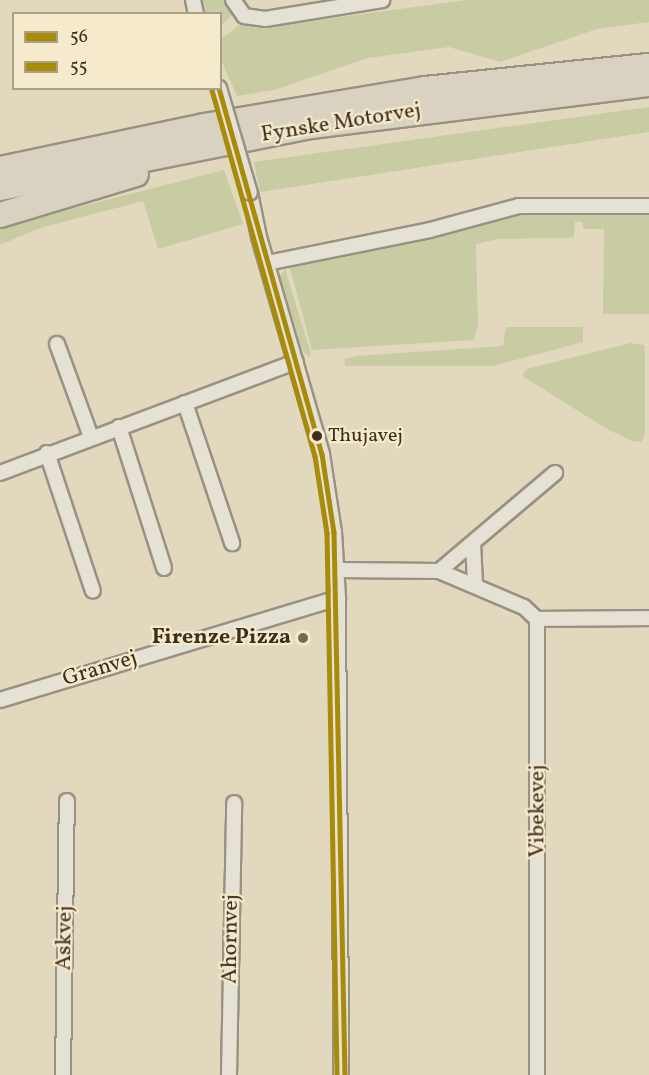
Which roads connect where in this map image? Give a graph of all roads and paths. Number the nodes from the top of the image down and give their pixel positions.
1 (233, 0) edge
2 (382, 0) edge
3 (338, 3) edge
4 (649, 66) edge
5 (649, 84) edge
6 (220, 90) edge
7 (451, 106) junction
8 (204, 126) junction
9 (0, 153) edge
10 (0, 169) edge
11 (0, 188) edge
12 (649, 206) edge
13 (0, 215) edge
14 (267, 263) junction
15 (57, 344) dead end
16 (296, 362) junction
17 (186, 403) junction
18 (118, 427) junction
19 (91, 437) junction
20 (47, 453) junction
21 (0, 473) edge
22 (555, 473) dead end
23 (232, 543) dead end
24 (473, 543) junction
25 (164, 568) dead end
26 (338, 570) junction
27 (439, 571) junction
28 (475, 584) junction
29 (93, 591) dead end
30 (338, 598) junction
31 (649, 618) edge
32 (537, 619) junction
33 (0, 700) edge
34 (67, 801) dead end
35 (234, 803) dead end
36 (63, 1075) edge
37 (229, 1075) edge
38 (343, 1075) edge
39 (537, 1075) edge

1 - 3 street
2 - 3 street
4 - 8 highway, Fynske Motorvej
5 - 7 highway, Fynske Motorvej
6 - 14 street, bridge
7 - 11 highway, Fynske Motorvej
7 - 13 highway
8 - 9 highway
8 - 10 highway, Fynske Motorvej
12 - 14 street
14 - 16 street
15 - 19 street
16 - 17 street
16 - 26 street
17 - 18 street
17 - 23 street
18 - 19 street
18 - 25 street
19 - 20 street
20 - 21 street
20 - 29 street
22 - 24 street
24 - 27 street
24 - 28 street
26 - 27 street
26 - 30 street
27 - 28 street
28 - 32 street
30 - 33 street, Granvej
30 - 38 street
31 - 32 street
32 - 39 street, Vibekevej
34 - 36 street, Askvej
35 - 37 street, Ahornvej

